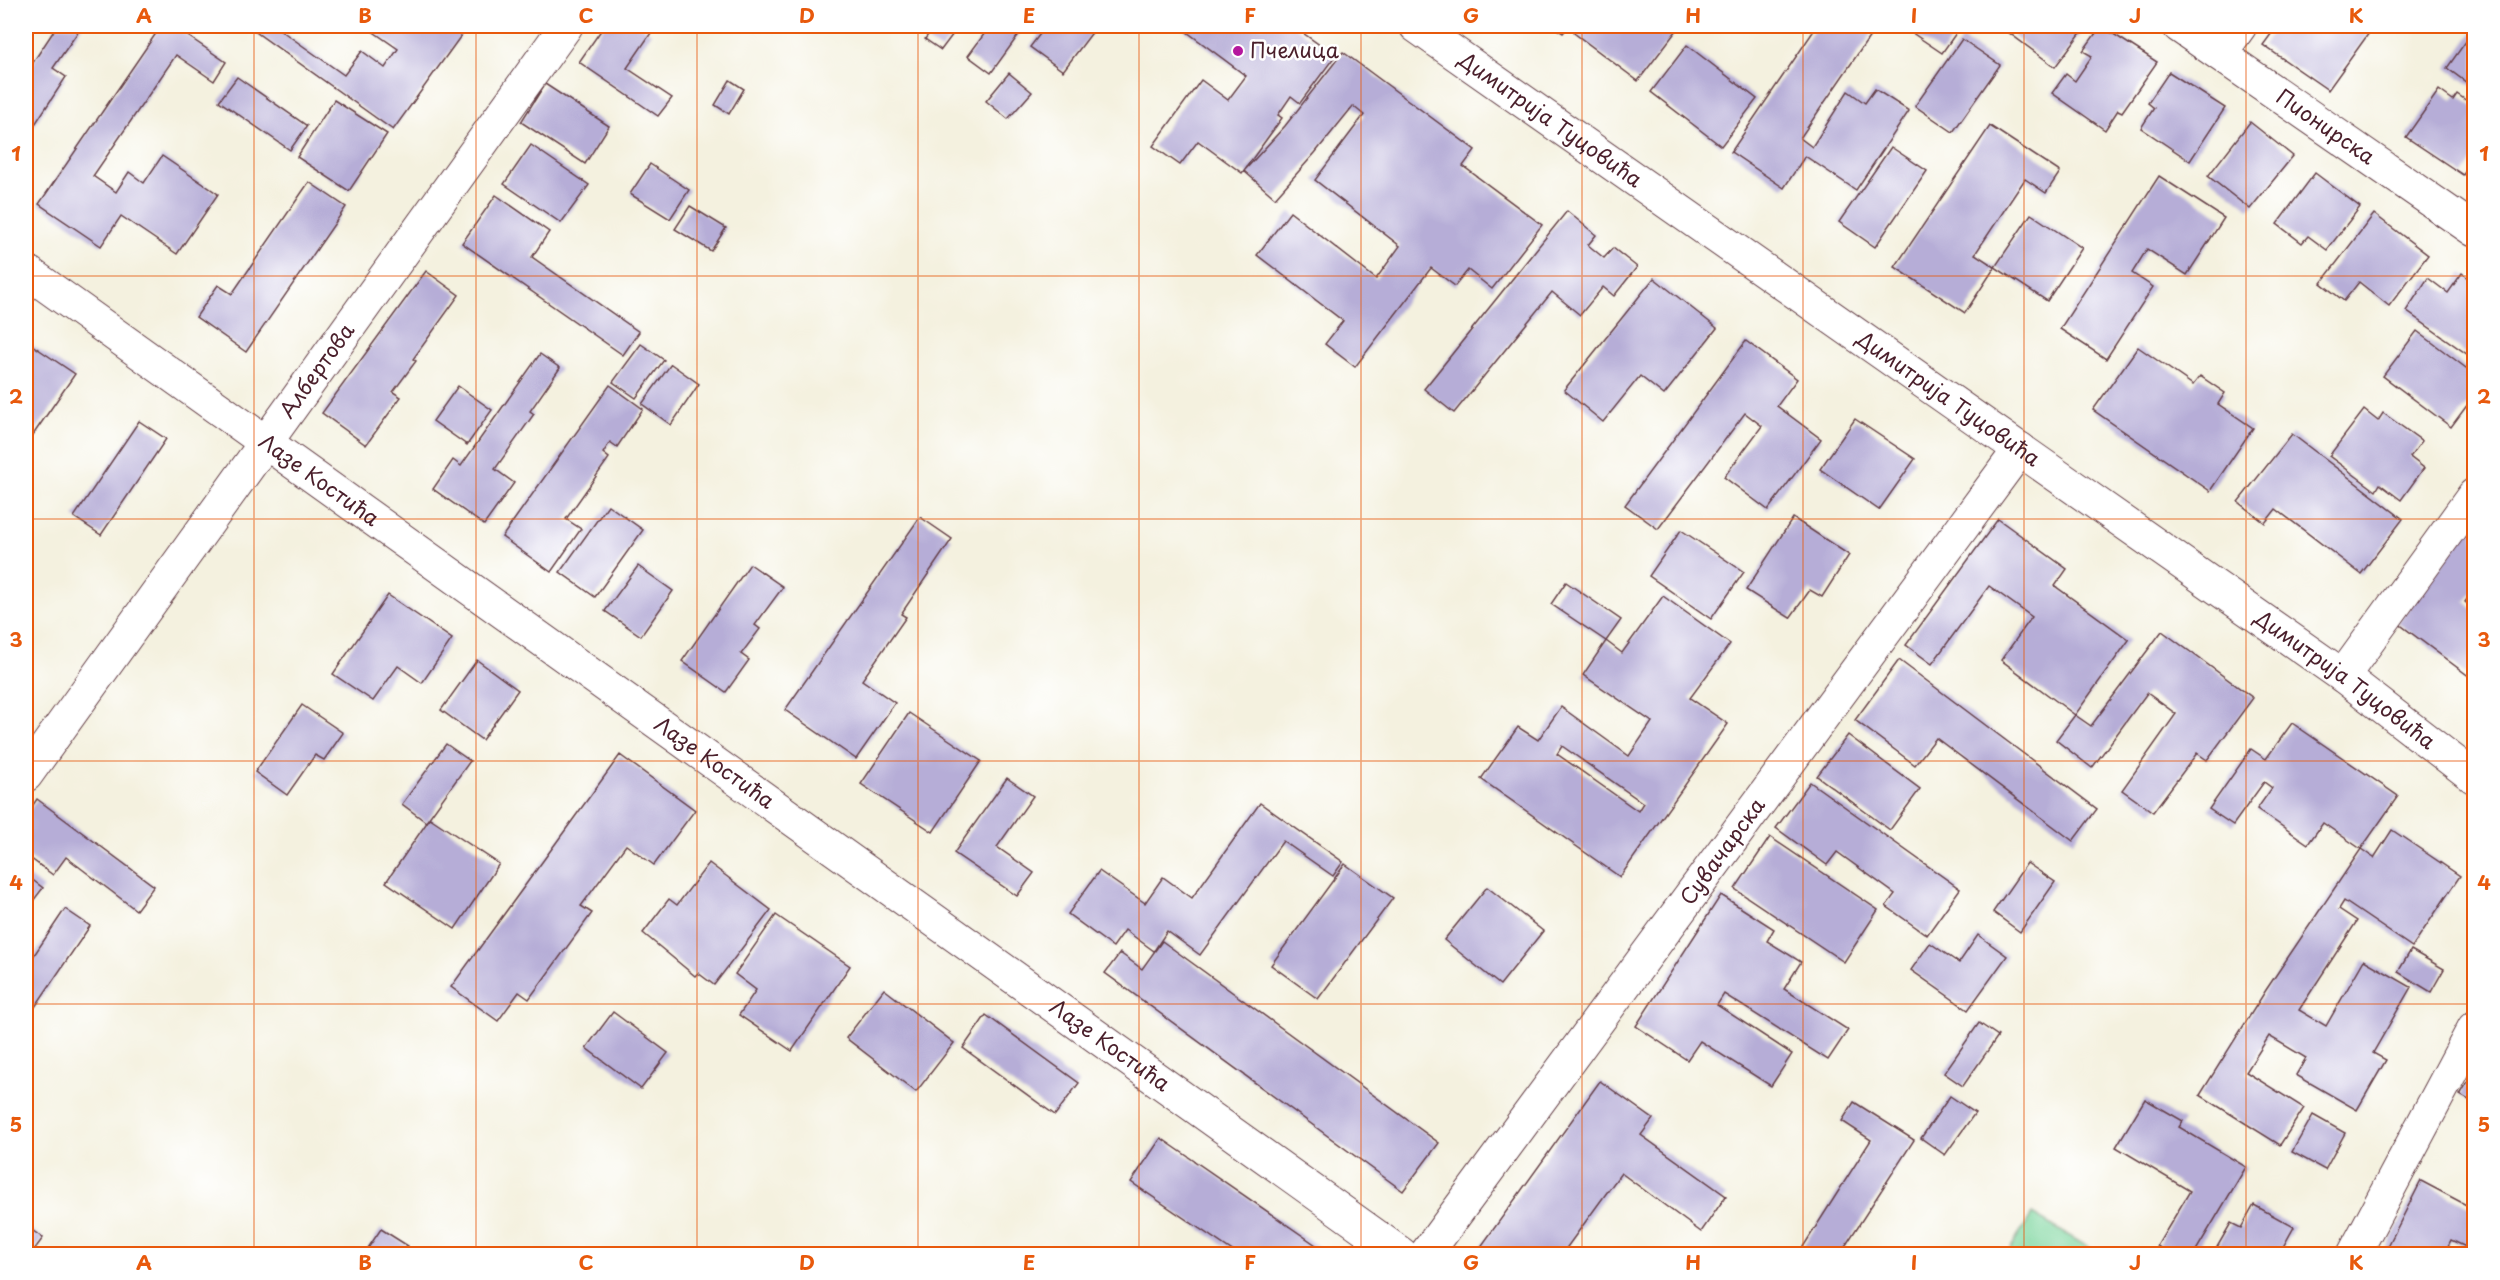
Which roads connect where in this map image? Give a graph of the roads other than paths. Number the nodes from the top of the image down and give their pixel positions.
1 (566, 26) edge
2 (1416, 26) edge
3 (2179, 26) edge
4 (2240, 26) edge
5 (2220, 54) junction
6 (2475, 230) edge
7 (26, 271) edge
8 (264, 442) junction
9 (2020, 449) junction
10 (2475, 495) edge
11 (2343, 676) junction
12 (26, 775) edge
13 (2475, 777) edge
14 (2475, 1028) edge
15 (1401, 1254) edge
16 (1426, 1254) edge
17 (2354, 1254) edge

1 - 8 street, Албертова
2 - 9 street, Димитрија Туцовића
3 - 5 street, Пионирска
4 - 5 street
5 - 6 street, Пионирска
7 - 8 street, Лазе Костића
8 - 12 street, Албертова
8 - 15 street, Лазе Костића
9 - 11 street, Димитрија Туцовића
9 - 16 street, Сувачарска
10 - 11 street
11 - 13 street, Димитрија Туцовића
14 - 17 street

